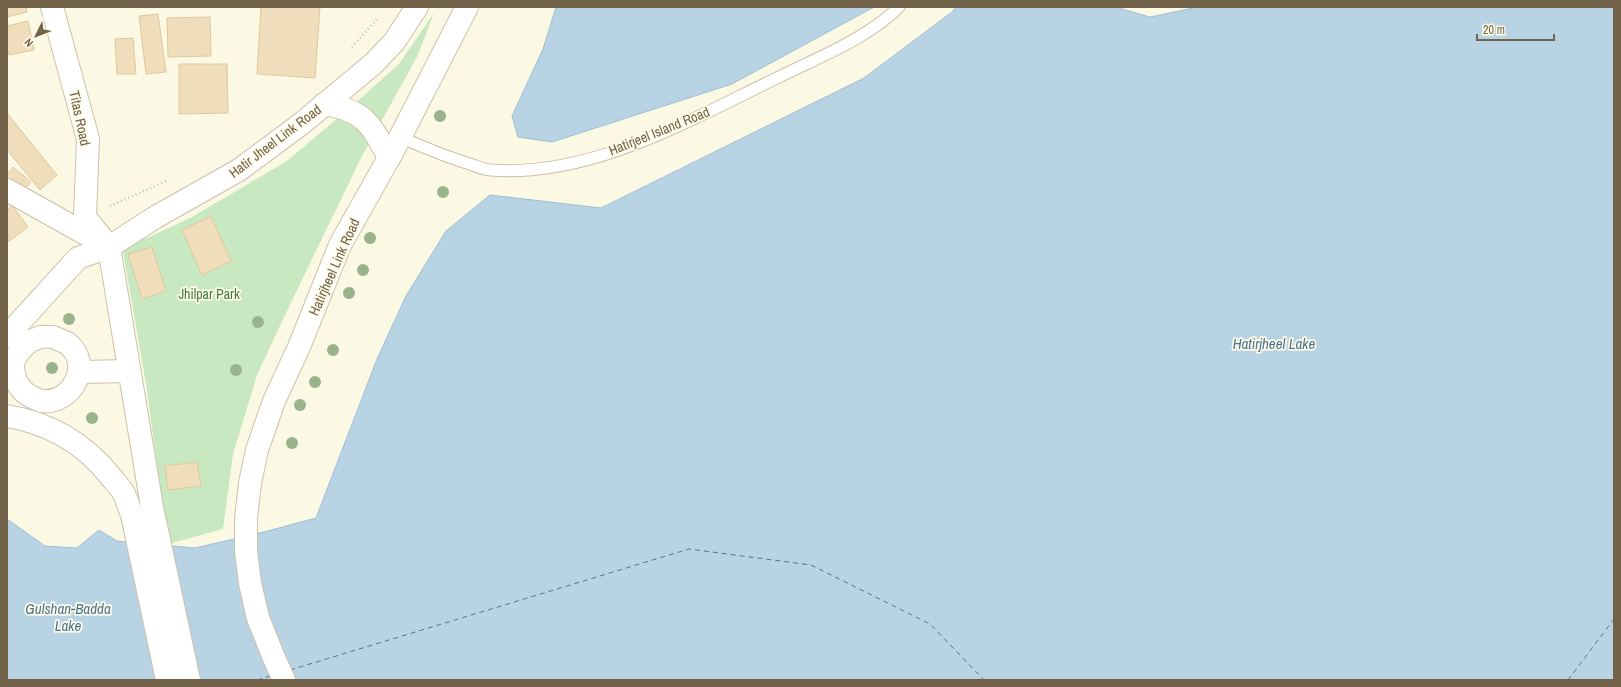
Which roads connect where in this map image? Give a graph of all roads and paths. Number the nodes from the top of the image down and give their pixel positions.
1 (52, 7) edge
2 (417, 7) edge
3 (453, 7) edge
4 (467, 7) edge
5 (899, 7) edge
6 (380, 16) dead end
7 (447, 47) junction
8 (350, 50) dead end
9 (324, 104) junction
10 (400, 137) junction
11 (389, 158) junction
12 (168, 180) dead end
13 (7, 190) edge
14 (85, 217) junction
15 (109, 246) junction
16 (16, 336) edge
17 (129, 371) junction
18 (80, 372) junction
19 (40, 401) junction
20 (7, 416) edge
21 (34, 423) junction
22 (144, 504) junction
23 (167, 680) edge
24 (189, 680) edge
25 (284, 680) edge

1 - 14 street, Titas Road
2 - 9 street, Hatir Jheel Link Road
3 - 7 street
4 - 7 street, Hatirjheel Link Road
5 - 10 lane, Hatirjeel Island Road
6 - 8 path
7 - 10 street, Hatirjheel Link Road
9 - 11 street
9 - 15 street, Hatir Jheel Link Road
10 - 11 street, Hatirjheel Link Road
11 - 25 street, Hatirjheel Link Road
12 - 14 path
13 - 15 street
14 - 15 street
15 - 16 street, Hatir Jheel Link Road
15 - 17 street
16 - 18 street
16 - 19 street
17 - 18 street
17 - 22 street
18 - 19 street
19 - 21 street
20 - 21 street
21 - 22 street
22 - 23 street
22 - 24 street

